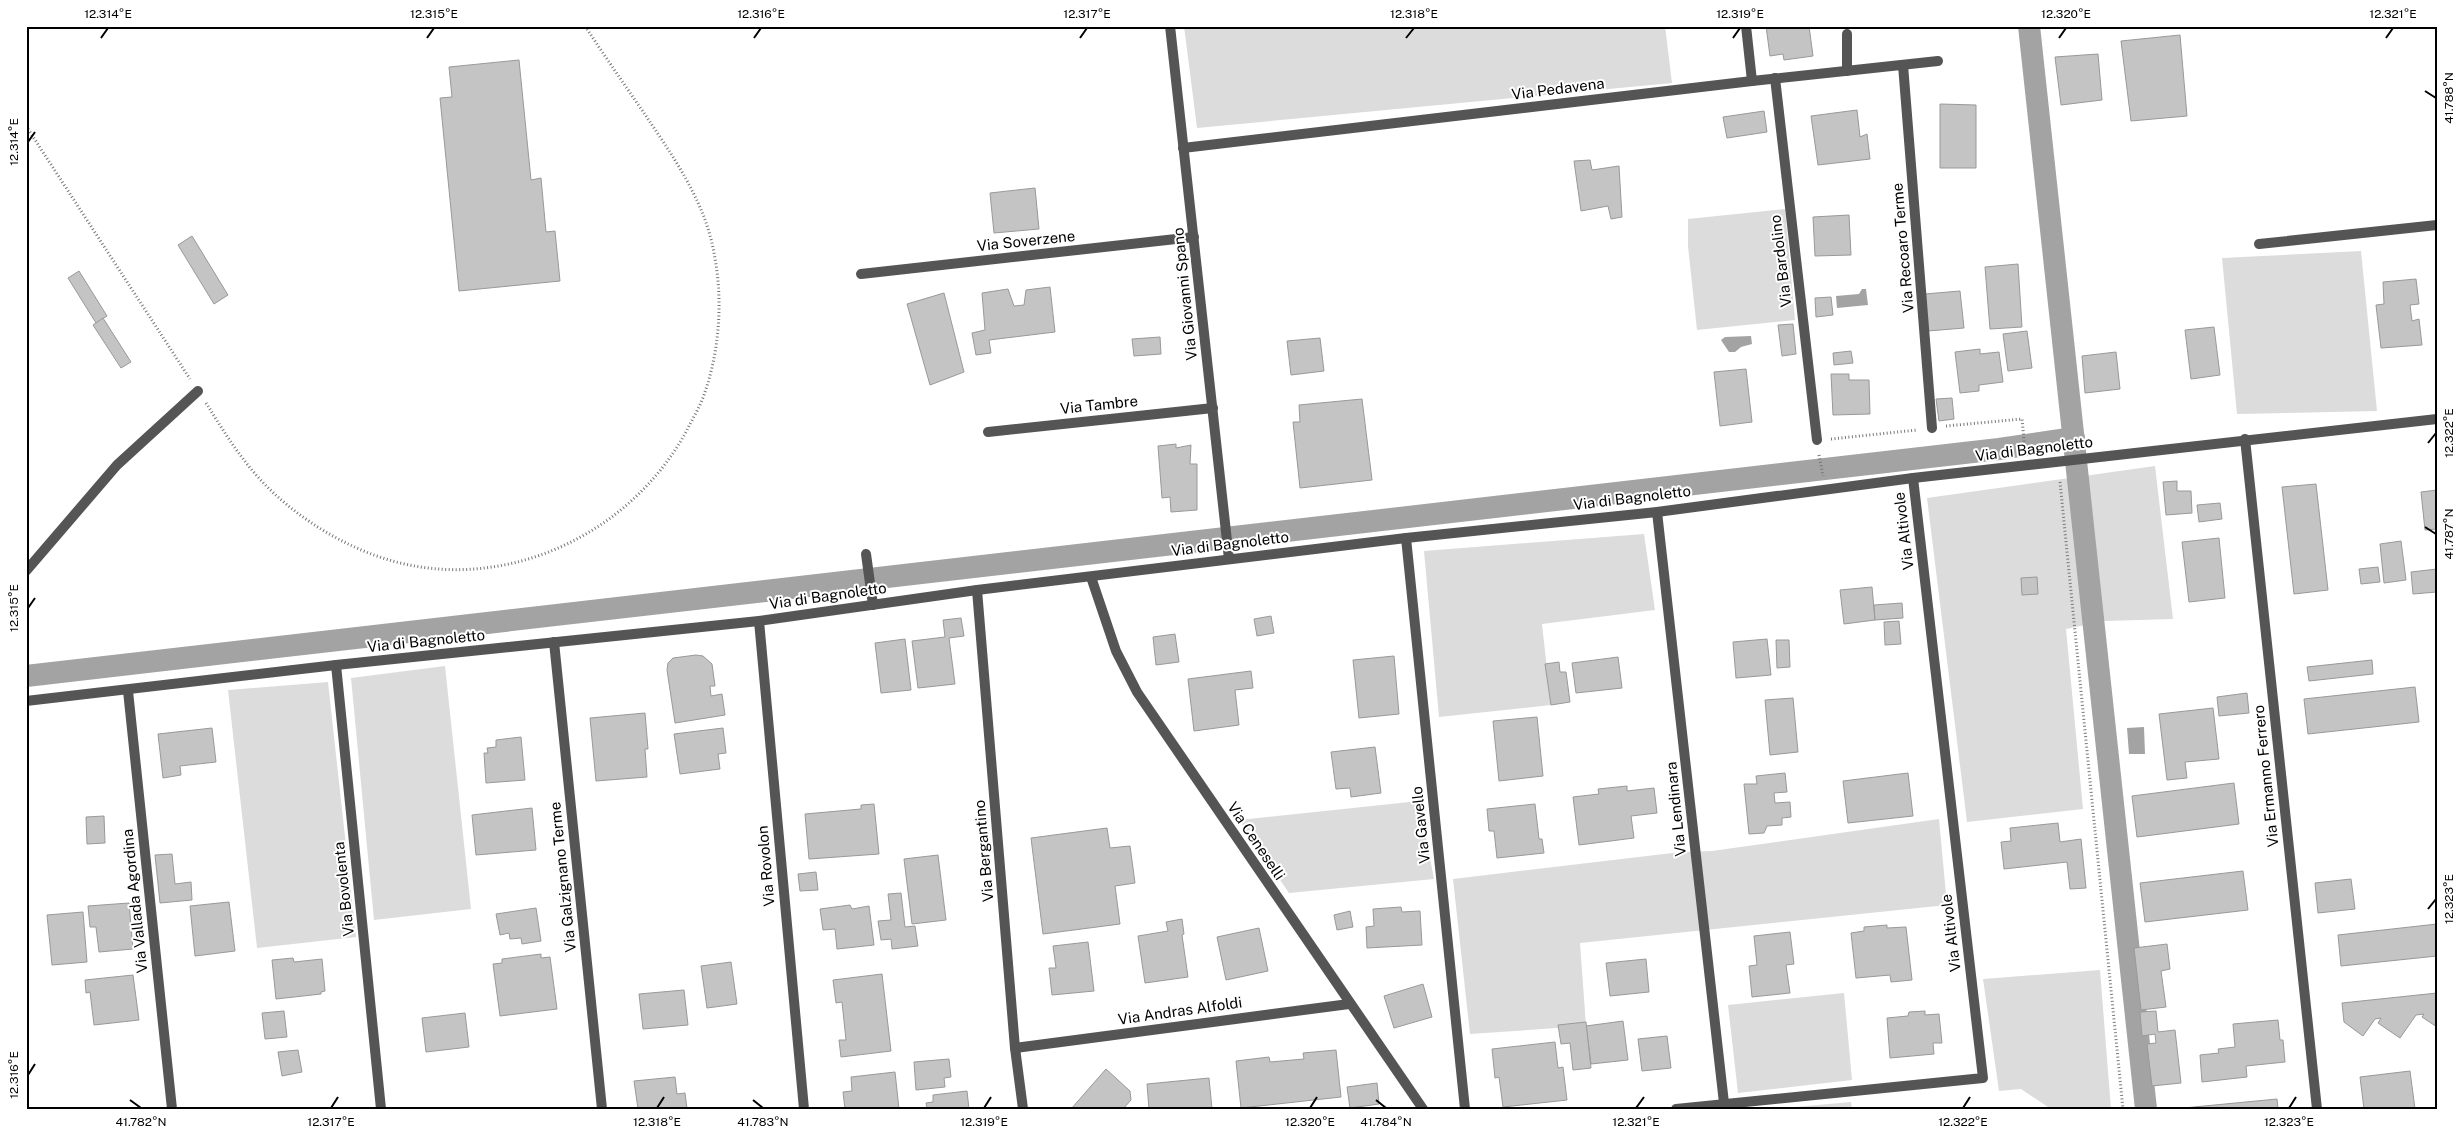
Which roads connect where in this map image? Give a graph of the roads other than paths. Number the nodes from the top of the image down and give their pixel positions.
1 (1170, 26) edge
2 (1746, 26) edge
3 (1847, 34) dead end
4 (1938, 61) dead end
5 (1903, 65) junction
6 (1847, 71) junction
7 (1775, 78) junction
8 (1752, 81) junction
9 (1182, 148) junction
10 (2437, 225) edge
11 (1194, 237) junction
12 (2258, 244) dead end
13 (861, 274) dead end
14 (198, 391) road end
15 (1213, 408) junction
16 (2437, 419) edge
17 (1932, 428) dead end
18 (988, 432) dead end
19 (2246, 439) junction
20 (1817, 440) road end
21 (1913, 478) junction
22 (1657, 512) junction
23 (1406, 538) junction
24 (866, 554) dead end
25 (1229, 559) junction
26 (26, 571) edge
27 (1091, 577) junction
28 (977, 590) junction
29 (873, 605) junction
30 (759, 621) junction
31 (554, 642) junction
32 (336, 665) junction
33 (128, 691) junction
34 (26, 701) edge
35 (1349, 1004) junction
36 (1015, 1048) junction
37 (1724, 1103) junction
38 (172, 1109) edge
39 (382, 1109) edge
40 (602, 1109) edge
41 (804, 1109) edge
42 (1023, 1109) edge
43 (1423, 1109) edge
44 (1465, 1109) edge
45 (1676, 1109) edge
46 (2317, 1109) edge

1 - 9 street, Via Giovanni Spano
2 - 8 street
3 - 6 street
4 - 5 street, Via Pedavena
5 - 6 street, Via Pedavena
5 - 17 street, Via Recoaro Terme
6 - 7 street, Via Pedavena
7 - 8 street, Via Pedavena
7 - 20 street, Via Bardolino
8 - 9 street, Via Pedavena
9 - 11 street, Via Giovanni Spano
10 - 12 street
11 - 13 street, Via Soverzene
11 - 15 street, Via Giovanni Spano
14 - 26 street
15 - 18 street, Via Tambre
15 - 25 street, Via Giovanni Spano
16 - 19 street, Via di Bagnoletto
19 - 21 street, Via di Bagnoletto
19 - 46 street, Via Ermanno Ferrero
21 - 22 street, Via di Bagnoletto
21 - 37 street, Via Altivole
22 - 23 street, Via di Bagnoletto
22 - 37 street, Via Lendinara
23 - 25 street, Via di Bagnoletto
23 - 44 street, Via Gavello
24 - 29 street
25 - 27 street, Via di Bagnoletto
27 - 28 street, Via di Bagnoletto
27 - 35 street, Via Ceneselli
28 - 29 street, Via di Bagnoletto
28 - 36 street, Via Bergantino
29 - 30 street, Via di Bagnoletto
30 - 31 street, Via di Bagnoletto
30 - 41 street, Via Rovolon
31 - 32 street, Via di Bagnoletto
31 - 40 street, Via Galzignano Terme
32 - 33 street, Via di Bagnoletto
32 - 39 street, Via Bovolenta
33 - 34 street, Via di Bagnoletto
33 - 38 street, Via Vallada Agordina
35 - 36 street, Via Andras Alfoldi
35 - 43 street, Via Ceneselli
36 - 42 street, Via Bergantino
37 - 45 street, Via Altivole

